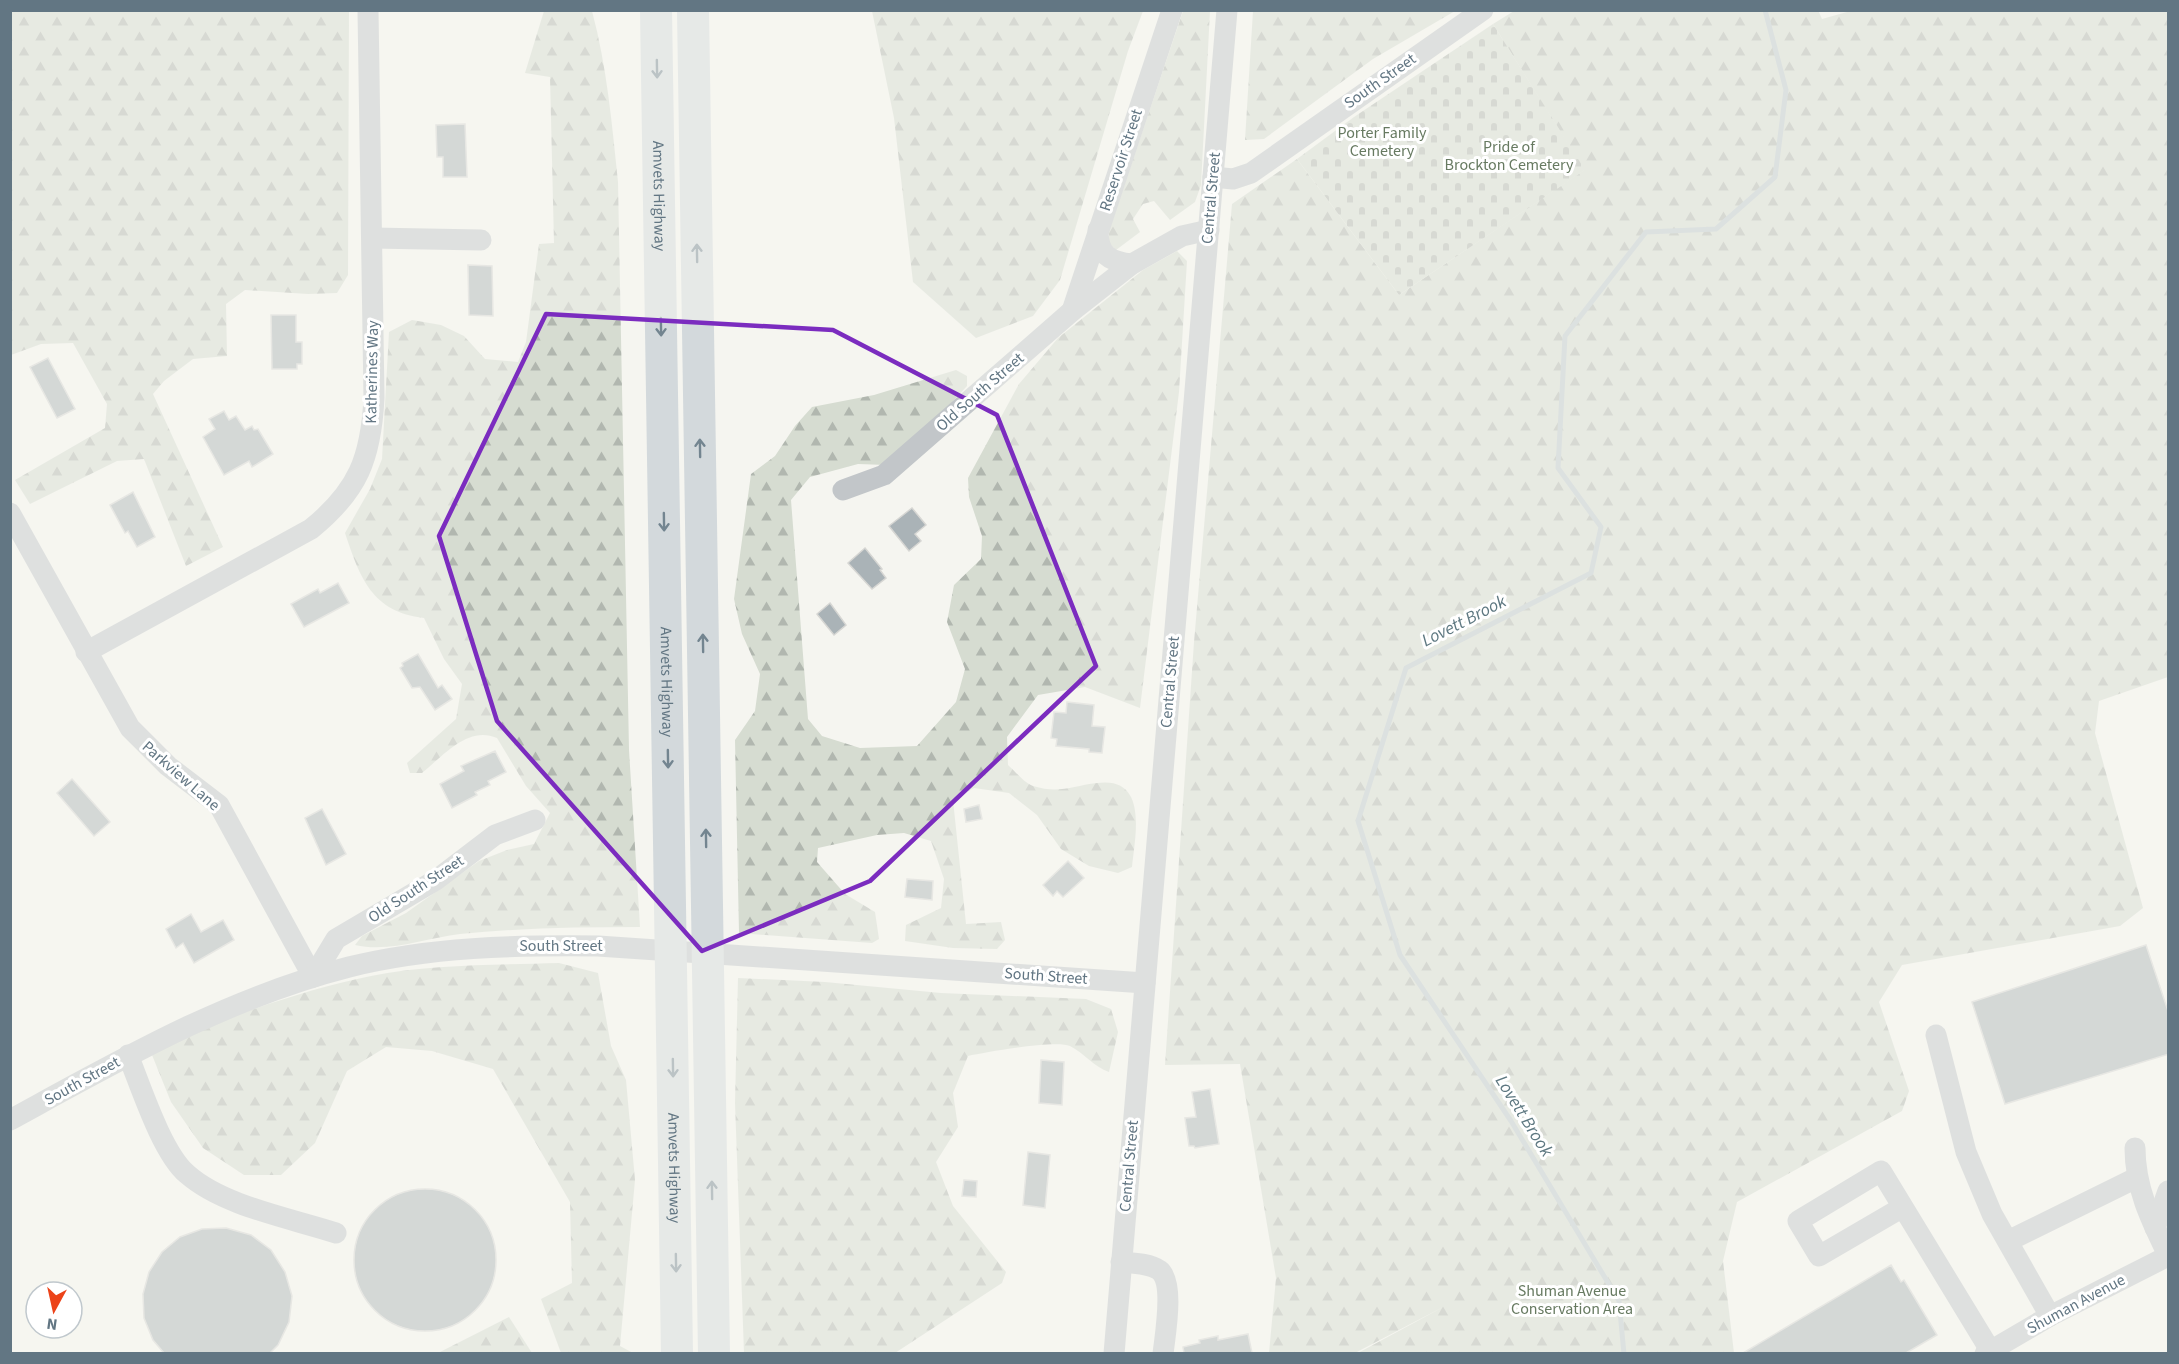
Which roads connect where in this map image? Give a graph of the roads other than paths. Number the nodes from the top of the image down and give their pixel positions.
1 (368, 10) edge
2 (656, 10) edge
3 (693, 10) edge
4 (1172, 10) edge
5 (1227, 10) edge
6 (1483, 10) edge
7 (1213, 177) junction
8 (1098, 228) junction
9 (1209, 230) junction
10 (372, 238) junction
11 (481, 240) dead end
12 (1132, 264) junction
13 (1072, 311) junction
14 (843, 490) dead end
15 (10, 513) edge
16 (86, 652) junction
17 (535, 820) dead end
18 (313, 977) junction
19 (1145, 983) junction
20 (1936, 1035) dead end
21 (128, 1055) junction
22 (10, 1120) edge
23 (2135, 1148) dead end
24 (2136, 1178) junction
25 (2169, 1191) edge
26 (1903, 1207) junction
27 (2155, 1228) junction
28 (336, 1233) dead end
29 (2008, 1241) junction
30 (2169, 1255) edge
31 (1121, 1262) junction
32 (2050, 1316) junction
33 (1988, 1352) edge
34 (677, 1353) edge
35 (714, 1353) edge
36 (1114, 1353) edge
37 (1163, 1353) edge

1 - 10 street, Katherines Way
2 -> 34 highway, Amvets Highway
35 -> 3 highway
4 - 8 street, Reservoir Street
5 - 7 street, Central Street
6 - 7 street, South Street
7 - 9 street, Central Street
8 - 12 street
8 - 13 street, Reservoir Street
9 - 12 street
9 - 19 street, Central Street
10 - 11 street
10 - 16 street, Katherines Way
12 - 13 street, Old South Street
13 - 14 street, Old South Street
15 - 16 street, Parkview Lane
16 - 18 street, Parkview Lane
17 - 18 street, Old South Street
18 - 19 street, South Street
18 - 21 street, South Street
19 - 31 street, Central Street
20 - 29 street
21 - 22 street, South Street
21 - 28 street
23 - 24 street
24 - 27 street
24 - 29 street
25 - 27 street
26 - 26 street
26 - 33 street
27 - 30 street
29 - 32 street
30 - 32 street, Shuman Avenue
31 - 36 street, Central Street
31 - 37 street
32 - 33 street, Shuman Avenue

